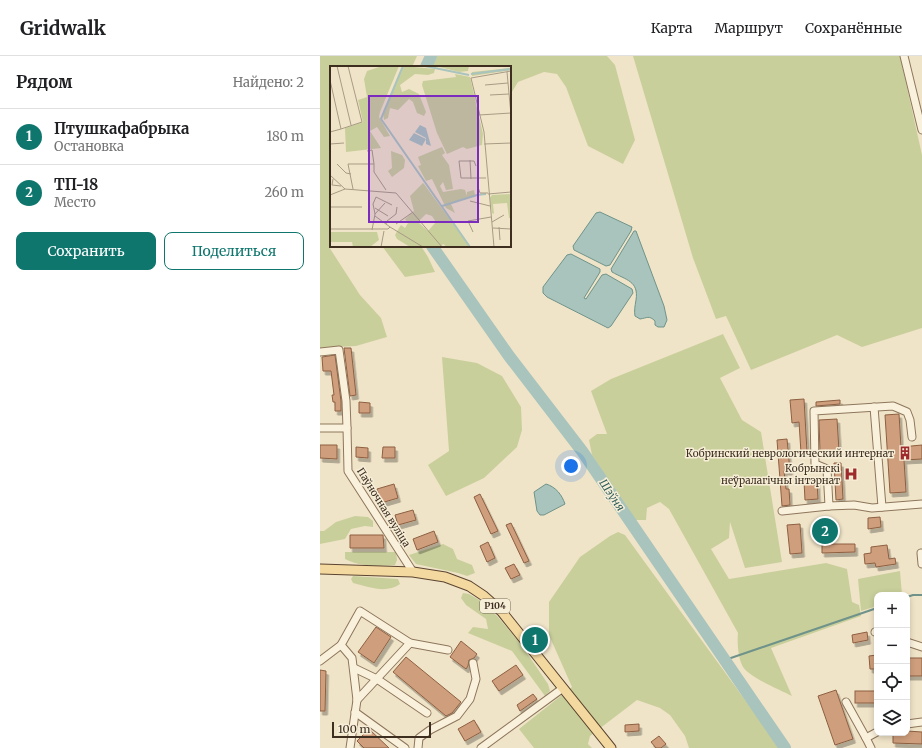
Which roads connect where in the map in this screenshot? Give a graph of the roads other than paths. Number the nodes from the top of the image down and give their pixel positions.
1 (904, 56) edge
2 (922, 130) edge
3 (320, 352) edge
4 (874, 407) junction
5 (320, 428) edge
6 (347, 428) junction
7 (912, 437) dead end
8 (922, 504) edge
9 (829, 506) junction
10 (882, 507) junction
11 (782, 511) dead end
12 (921, 553) dead end
13 (922, 564) edge
14 (320, 569) edge
15 (413, 572) junction
16 (410, 643) junction
17 (910, 643) edge
18 (341, 645) junction
19 (922, 647) edge
20 (448, 650) dead end
21 (320, 661) edge
22 (474, 663) dead end
23 (354, 668) junction
24 (377, 679) junction
25 (563, 688) junction
26 (357, 700) junction
27 (846, 702) dead end
28 (355, 712) junction
29 (427, 713) dead end
30 (922, 722) edge
31 (910, 724) edge
32 (874, 734) edge
33 (866, 738) junction
34 (350, 748) edge
35 (405, 748) edge
36 (418, 748) edge
37 (481, 748) edge
38 (611, 748) edge
39 (871, 748) edge

1 - 2 street
3 - 6 street, Паўночная вуліца
4 - 7 street
4 - 9 street
4 - 10 street
5 - 6 street
6 - 15 street, Паўночная вуліца
8 - 10 street
9 - 10 street
9 - 11 street
12 - 13 street
14 - 15 main road, Р104
15 - 25 main road, Р104
16 - 18 street
16 - 20 street
16 - 24 street
17 - 19 street
18 - 21 street
18 - 23 street
22 - 36 street
23 - 24 street
23 - 26 street
24 - 26 street
24 - 29 street
25 - 37 street
25 - 38 main road, Р104
26 - 28 street
27 - 33 street
28 - 34 street
28 - 35 street
30 - 31 street
32 - 33 street
33 - 39 street

